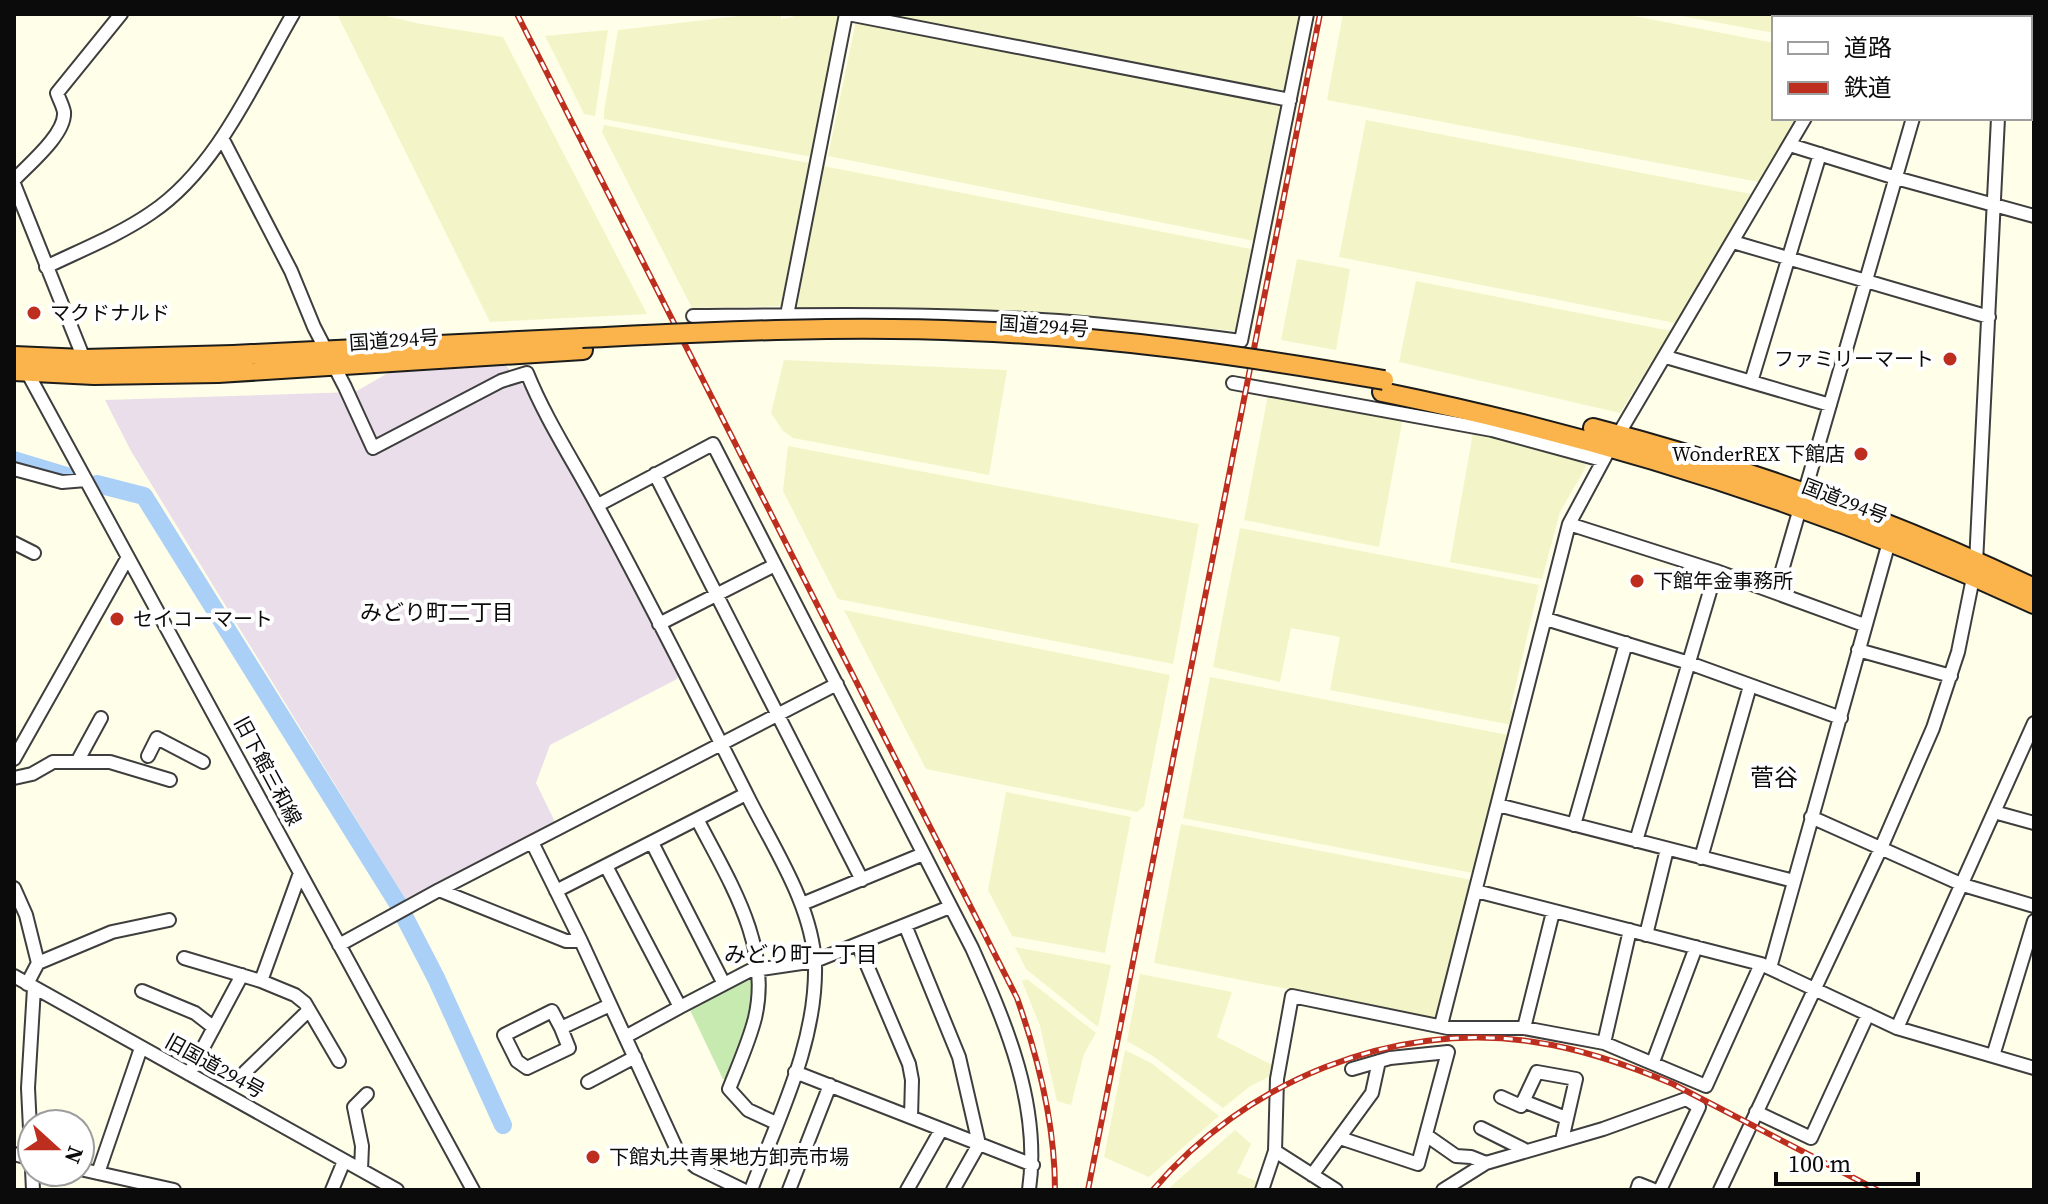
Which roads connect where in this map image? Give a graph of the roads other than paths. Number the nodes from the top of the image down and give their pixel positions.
1 (121, 14) edge
2 (293, 14) edge
3 (847, 14) edge
4 (1307, 14) edge
5 (1290, 100) junction
6 (1804, 120) edge
7 (1912, 120) edge
8 (1998, 120) edge
9 (222, 138) junction
10 (1790, 145) junction
11 (1820, 154) junction
12 (1896, 178) junction
13 (14, 182) edge
14 (1994, 205) junction
15 (2034, 216) edge
16 (1733, 242) junction
17 (1788, 258) junction
18 (46, 267) junction
19 (1867, 281) junction
20 (787, 315) junction
21 (693, 316) dead end
22 (1989, 317) junction
23 (14, 356) edge
24 (1666, 357) junction
25 (330, 358) junction
26 (84, 359) junction
27 (21, 371) edge
28 (1751, 382) junction
29 (1233, 383) dead end
30 (1830, 405) junction
31 (1611, 447) junction
32 (14, 469) edge
33 (655, 474) junction
34 (86, 480) junction
35 (1802, 500) junction
36 (598, 505) junction
37 (1569, 524) junction
38 (1889, 542) junction
39 (14, 543) edge
40 (34, 553) dead end
41 (128, 557) junction
42 (775, 565) junction
43 (1975, 570) junction
44 (1716, 571) junction
45 (2034, 588) edge
46 (1776, 591) junction
47 (717, 594) junction
48 (2034, 604) edge
49 (1546, 619) junction
50 (659, 624) junction
51 (1864, 625) junction
52 (1626, 643) junction
53 (1858, 650) junction
54 (1689, 663) junction
55 (1951, 676) junction
56 (837, 684) junction
57 (1750, 686) junction
58 (778, 713) junction
59 (101, 718) dead end
60 (1841, 718) junction
61 (2034, 723) edge
62 (721, 743) junction
63 (148, 756) dead end
64 (14, 759) edge
65 (77, 762) junction
66 (203, 762) dead end
67 (14, 778) edge
68 (170, 780) dead end
69 (746, 794) junction
70 (1498, 805) junction
71 (1994, 812) junction
72 (1811, 817) junction
73 (697, 819) junction
74 (2034, 823) edge
75 (1574, 825) junction
76 (1636, 841) junction
77 (532, 842) junction
78 (652, 843) junction
79 (1881, 848) junction
80 (1667, 849) junction
81 (923, 854) junction
82 (1701, 858) junction
83 (606, 866) junction
84 (300, 873) junction
85 (862, 880) junction
86 (1794, 881) junction
87 (1963, 885) junction
88 (14, 888) edge
89 (439, 890) junction
90 (556, 891) junction
91 (1476, 891) junction
92 (802, 904) junction
93 (2034, 906) edge
94 (950, 907) junction
95 (1553, 912) junction
96 (169, 920) dead end
97 (2034, 921) edge
98 (905, 925) junction
99 (1630, 930) junction
100 (1646, 935) junction
101 (581, 941) junction
102 (858, 944) junction
103 (339, 945) junction
104 (1696, 947) junction
105 (184, 958) dead end
106 (815, 961) junction
107 (38, 963) junction
108 (1766, 966) junction
109 (759, 968) junction
110 (242, 975) junction
111 (14, 976) edge
112 (261, 981) junction
113 (724, 984) junction
114 (30, 986) junction
115 (1813, 988) junction
116 (142, 991) dead end
117 (610, 1005) junction
118 (680, 1007) junction
119 (309, 1010) junction
120 (1868, 1014) junction
121 (1441, 1025) junction
122 (213, 1027) junction
123 (561, 1028) junction
124 (1524, 1028) junction
125 (1897, 1028) junction
126 (625, 1037) junction
127 (1604, 1043) junction
128 (141, 1048) junction
129 (1993, 1056) junction
130 (635, 1057) junction
131 (339, 1061) dead end
132 (1379, 1061) junction
133 (1653, 1062) junction
134 (2034, 1068) edge
135 (1352, 1069) dead end
136 (245, 1072) dead end
137 (795, 1072) junction
138 (189, 1074) junction
139 (588, 1082) dead end
140 (830, 1085) junction
141 (367, 1094) dead end
142 (1501, 1097) dead end
143 (1523, 1101) junction
144 (29, 1108) edge
145 (1756, 1112) junction
146 (911, 1117) junction
147 (1566, 1118) junction
148 (776, 1123) junction
149 (1481, 1128) dead end
150 (941, 1130) junction
151 (1426, 1135) junction
152 (1340, 1138) junction
153 (1562, 1140) junction
154 (979, 1144) junction
155 (1525, 1150) junction
156 (1275, 1151) junction
157 (344, 1161) junction
158 (1486, 1163) junction
159 (1033, 1165) junction
160 (361, 1170) junction
161 (98, 1173) joint
162 (1312, 1175) junction
163 (160, 1188) edge
164 (955, 1189) edge
165 (174, 1190) edge
166 (332, 1190) edge
167 (397, 1190) edge
168 (473, 1190) edge
169 (743, 1190) edge
170 (751, 1190) edge
171 (789, 1190) edge
172 (907, 1190) edge
173 (1029, 1190) edge
174 (1262, 1190) edge
175 (1336, 1190) edge
176 (1443, 1190) edge
177 (1637, 1190) edge
178 (1654, 1190) edge
179 (1660, 1190) edge
180 (1720, 1190) edge

1 - 13 street
2 - 9 street
3 - 5 street
3 - 20 street
4 - 5 street
5 - 20 street
6 - 10 street
7 - 12 street
8 - 14 street
9 - 18 street
9 - 25 street
10 - 11 street
10 - 16 street
11 - 12 street
11 - 17 street
12 - 14 street
12 - 19 street
13 - 18 street
14 - 15 street
14 - 22 street
16 - 17 street
16 - 24 street
17 - 19 street
17 - 28 street
18 - 26 street
19 - 22 street
19 - 30 street
20 - 21 street
22 - 43 street
23 - 26 highway, 国道294号
24 - 28 street
24 - 31 street
25 - 26 highway, 国道294号
25 - 27 highway, 国道294号
25 - 31 highway, 国道294号
25 - 36 street
27 - 34 street, 旧下館三和線
28 - 30 street
29 - 31 street
30 - 35 street
31 - 35 highway, 国道294号
31 - 37 street
32 - 34 street
33 - 36 street
33 - 42 street
33 - 47 street
34 - 41 street, 旧下館三和線
35 - 38 highway, 国道294号
35 - 43 highway, 国道294号
35 - 46 street
36 - 50 street
37 - 44 street
37 - 49 street
38 - 43 highway, 国道294号
38 - 51 street
39 - 40 street
41 - 64 street
41 - 84 street, 旧下館三和線
42 - 47 street
42 - 56 street
43 - 45 highway, 国道294号
43 - 48 highway, 国道294号
43 - 55 street
44 - 46 street
44 - 54 street
46 - 51 street
47 - 50 street
47 - 58 street
49 - 52 street
49 - 70 street
50 - 62 street
51 - 53 street
52 - 54 street
52 - 75 street
53 - 55 street
53 - 60 street
54 - 57 street
54 - 76 street
55 - 79 street
56 - 58 street
56 - 81 street
57 - 60 street
57 - 82 street
58 - 62 street
58 - 85 street
59 - 65 street
60 - 72 street
61 - 71 street
62 - 69 street
62 - 77 street
63 - 66 street
65 - 67 street
65 - 68 street
69 - 73 street
69 - 92 street
70 - 75 street
70 - 91 street
71 - 74 street
71 - 87 street
72 - 79 street
72 - 86 street
73 - 78 street
73 - 109 street
75 - 76 street
76 - 80 street
77 - 89 street
77 - 90 street
78 - 83 street
78 - 113 street
79 - 87 street
79 - 115 street
80 - 82 street
80 - 100 street
81 - 85 street
81 - 94 street
82 - 86 street
83 - 90 street
83 - 118 street
84 - 103 street, 旧下館三和線
84 - 112 street
85 - 92 street
86 - 108 street
87 - 93 street
87 - 125 street
88 - 107 street
89 - 101 street
89 - 103 street
90 - 101 street
91 - 95 street
91 - 121 street
92 - 106 street
94 - 98 street
94 - 159 street
95 - 99 street
95 - 124 street
96 - 107 street
97 - 129 street
98 - 102 street
98 - 154 street
99 - 100 street
99 - 127 street
100 - 104 street
101 - 117 street
102 - 106 street
102 - 146 street
103 - 168 street, 旧下館三和線
104 - 108 street
104 - 133 street
105 - 110 street
106 - 109 street
106 - 137 street
107 - 114 street
108 - 115 street
108 - 133 street
109 - 113 street
109 - 148 street
110 - 112 street
110 - 122 street
111 - 114 street, 旧国道294号
112 - 119 street
113 - 118 street
114 - 128 street, 旧国道294号
114 - 144 street
115 - 120 street
115 - 145 street
116 - 122 street
117 - 123 street
117 - 126 street
118 - 126 street
119 - 131 street
119 - 136 street
120 - 125 street
120 - 145 street
121 - 124 street
121 - 156 street
122 - 138 street
123 - 123 street
124 - 127 street
125 - 129 street
126 - 130 street
127 - 133 street
128 - 138 street, 旧国道294号
128 - 161 street
129 - 134 street
130 - 139 street
130 - 169 street
132 - 135 street
132 - 151 street
132 - 152 street
137 - 140 street
137 - 148 street
138 - 157 street, 旧国道294号
140 - 146 street
140 - 171 street
141 - 160 street
142 - 143 street
143 - 147 street
143 - 147 street
145 - 180 street
146 - 150 street
147 - 153 street
148 - 170 street
149 - 155 street
150 - 154 street
150 - 172 street
151 - 152 street
151 - 158 street
152 - 162 street
153 - 155 street
153 - 179 street
154 - 159 street
154 - 164 street
155 - 158 street
156 - 162 street
156 - 174 street
157 - 160 street, 旧国道294号
157 - 166 street
158 - 176 street
159 - 173 street
160 - 167 street, 旧国道294号
161 - 163 street
162 - 175 street
163 - 165 street
177 - 178 street

